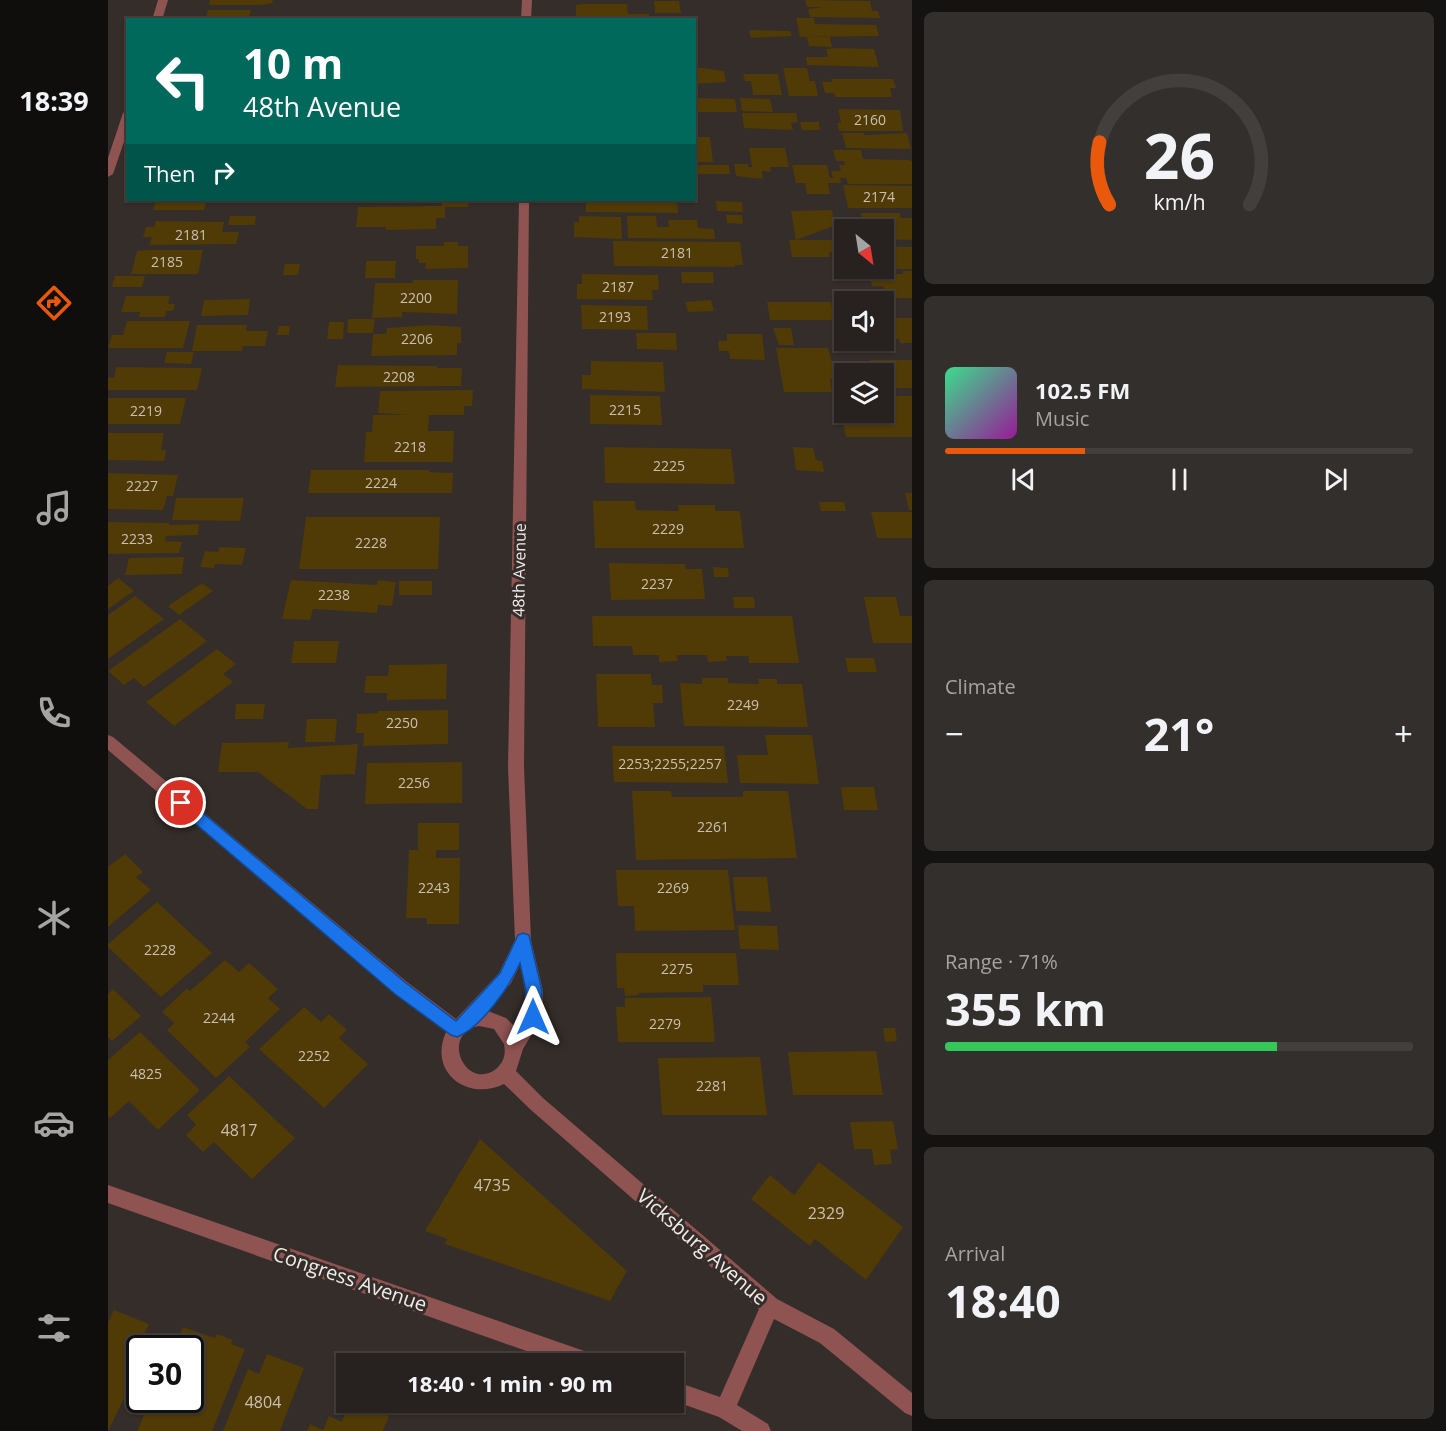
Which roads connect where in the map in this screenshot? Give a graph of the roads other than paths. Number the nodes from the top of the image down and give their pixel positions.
1 (163, 0) edge
2 (527, 0) edge
3 (158, 18) edge
4 (526, 18) edge
5 (126, 118) edge
6 (108, 174) edge
7 (524, 201) edge
8 (108, 741) edge
9 (523, 940) junction
10 (462, 1026) junction
11 (515, 1045) junction
12 (505, 1072) junction
13 (108, 1194) edge
14 (770, 1306) junction
15 (562, 1353) edge
16 (684, 1395) edge
17 (912, 1406) edge
18 (725, 1409) junction
19 (761, 1431) edge

1 - 3 street
2 - 4 street
5 - 6 street
7 - 9 street, 48th Avenue
8 - 10 street
9 - 10 street, 48th Avenue
9 - 11 street, 48th Avenue
10 - 11 street
10 - 12 street
11 - 12 street
12 - 14 street, Vicksburg Avenue
13 - 15 street, Congress Avenue
14 - 17 street, Vicksburg Avenue
14 - 18 street
16 - 18 street
18 - 19 street

